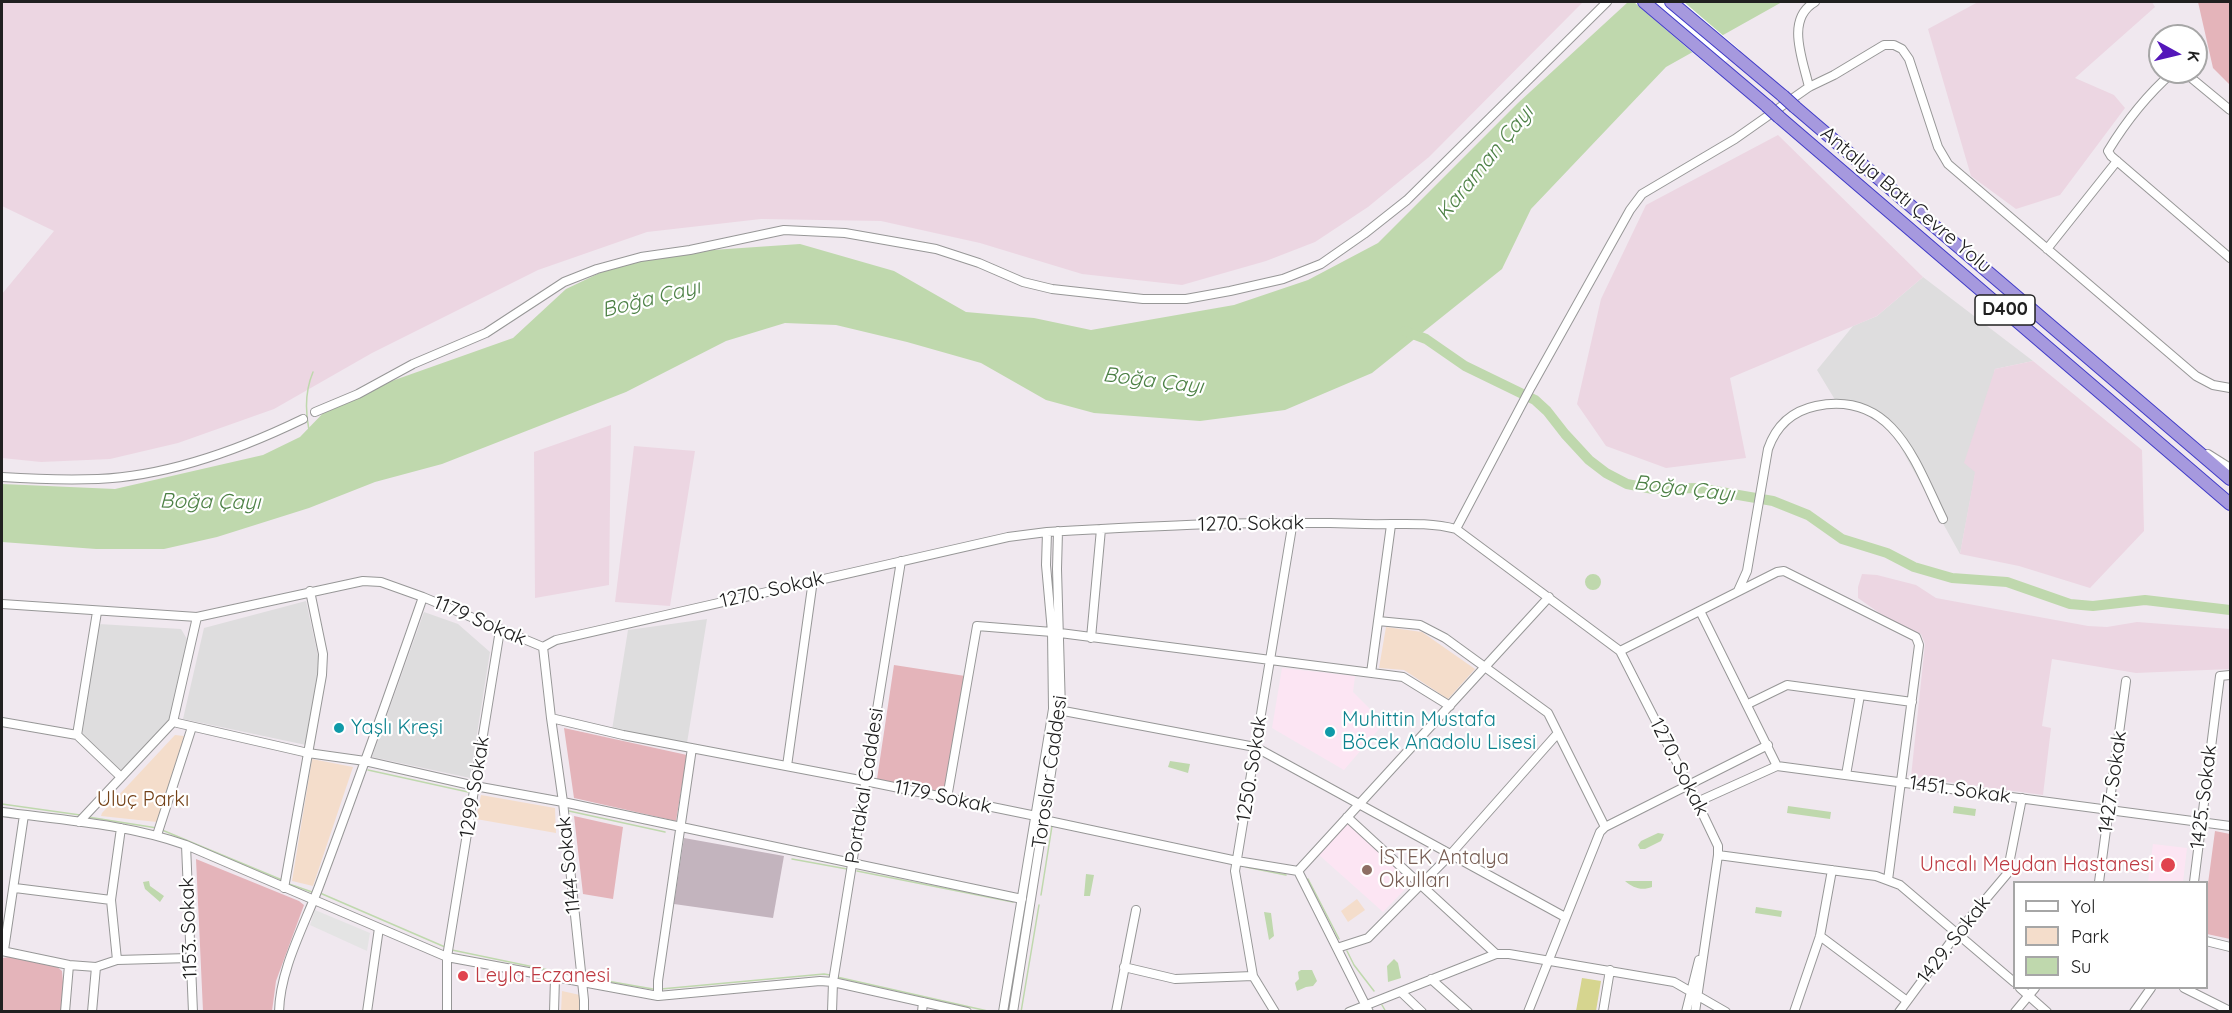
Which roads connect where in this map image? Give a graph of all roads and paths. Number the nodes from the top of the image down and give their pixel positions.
1 (1607, 2) edge
2 (1644, 2) edge
3 (1671, 2) edge
4 (1815, 2) edge
5 (2160, 84) edge
6 (2199, 84) edge
7 (1809, 87) junction
8 (2230, 110) edge
9 (2117, 161) junction
10 (2047, 249) junction
11 (2230, 258) edge
12 (2230, 388) edge
13 (315, 412) dead end
14 (303, 419) dead end
15 (2198, 449) junction
16 (2230, 468) edge
17 (2, 477) edge
18 (2230, 478) edge
19 (2230, 504) edge
20 (1943, 519) dead end
21 (1293, 521) junction
22 (1391, 525) junction
23 (1101, 529) junction
24 (1456, 529) junction
25 (1058, 531) junction
26 (1047, 532) junction
27 (901, 561) junction
28 (813, 580) junction
29 (310, 591) junction
30 (1738, 592) junction
31 (423, 597) junction
32 (1549, 597) junction
33 (2, 604) edge
34 (1700, 611) junction
35 (97, 612) junction
36 (197, 617) junction
37 (1378, 621) junction
38 (500, 630) junction
39 (1056, 633) junction
40 (1091, 638) junction
41 (543, 647) junction
42 (1620, 651) junction
43 (1269, 662) junction
44 (1486, 666) junction
45 (1371, 673) junction
46 (2230, 675) edge
47 (2126, 681) dead end
48 (1860, 695) junction
49 (1911, 702) junction
50 (1748, 704) junction
51 (1450, 706) junction
52 (1057, 709) junction
53 (551, 718) junction
54 (2, 722) edge
55 (173, 722) junction
56 (192, 727) junction
57 (1558, 733) junction
58 (77, 735) junction
59 (1768, 745) junction
60 (1255, 747) junction
61 (692, 748) junction
62 (308, 753) junction
63 (365, 761) junction
64 (787, 766) junction
65 (1777, 766) junction
66 (1846, 775) junction
67 (121, 777) junction
68 (865, 781) junction
69 (1901, 782) junction
70 (475, 786) junction
71 (1689, 786) junction
72 (947, 798) junction
73 (2022, 798) junction
74 (563, 802) junction
75 (1697, 802) junction
76 (1359, 805) junction
77 (2, 812) edge
78 (2110, 812) junction
79 (24, 815) junction
80 (82, 818) junction
81 (1040, 818) junction
82 (1347, 818) junction
83 (2201, 823) junction
84 (2230, 826) edge
85 (1605, 827) junction
86 (121, 828) junction
87 (681, 828) junction
88 (158, 831) junction
89 (186, 845) junction
90 (1450, 855) junction
91 (1718, 855) junction
92 (1237, 861) junction
93 (852, 863) junction
94 (1832, 870) junction
95 (1298, 871) junction
96 (1888, 880) junction
97 (2099, 881) edge
98 (2194, 881) edge
99 (1421, 885) junction
100 (15, 888) junction
101 (284, 888) junction
102 (316, 896) junction
103 (1022, 899) junction
104 (111, 900) junction
105 (1136, 910) dead end
106 (1565, 917) junction
107 (379, 928) junction
108 (1958, 932) junction
109 (1820, 936) junction
110 (1706, 940) junction
111 (2208, 942) edge
112 (2230, 947) edge
113 (1337, 948) junction
114 (3, 951) edge
115 (448, 951) junction
116 (1496, 954) junction
117 (189, 957) junction
118 (117, 960) junction
119 (1550, 960) junction
120 (69, 964) junction
121 (96, 967) junction
122 (1124, 967) junction
123 (1610, 970) junction
124 (1695, 971) junction
125 (1253, 976) junction
126 (555, 978) junction
127 (581, 978) junction
128 (1431, 979) junction
129 (2013, 981) edge
130 (833, 982) junction
131 (1674, 982) junction
132 (2150, 989) edge
133 (2188, 989) edge
134 (2032, 991) edge
135 (1401, 992) junction
136 (1694, 994) junction
137 (658, 996) junction
138 (1907, 1001) junction
139 (923, 1007) edge
140 (1367, 1009) edge
141 (2227, 1010) edge
142 (65, 1011) edge
143 (92, 1011) edge
144 (193, 1011) edge
145 (279, 1011) edge
146 (367, 1011) edge
147 (447, 1011) edge
148 (554, 1011) edge
149 (584, 1011) edge
150 (832, 1011) edge
151 (967, 1011) edge
152 (1003, 1011) edge
153 (1013, 1011) edge
154 (1116, 1011) edge
155 (1275, 1011) edge
156 (1349, 1011) edge
157 (1422, 1011) edge
158 (1468, 1011) edge
159 (1528, 1011) edge
160 (1603, 1011) edge
161 (1686, 1011) edge
162 (1695, 1011) edge
163 (1726, 1011) edge
164 (1794, 1011) edge
165 (1899, 1011) edge
166 (2015, 1011) edge
167 (2047, 1011) edge
168 (2134, 1011) edge

1 - 13 street
2 - 19 highway, Antalya Batı Çevre Yolu / D400, bridge
3 - 15 highway, bridge
4 - 7 street
5 - 9 street
6 - 8 street
7 - 10 street
7 - 24 street
9 - 10 street
9 - 11 street
10 - 12 street
14 - 17 street
15 - 16 street
15 - 18 highway
20 - 30 street
21 - 22 street, 1270. Sokak
21 - 23 street, 1270. Sokak
21 - 43 street, 1250. Sokak
22 - 24 street, 1270. Sokak
22 - 37 street
23 - 25 street, 1270. Sokak
23 - 40 street
24 - 32 street, 1270. Sokak
25 - 26 street, 1270. Sokak
25 - 39 street, Toroslar Caddesi
26 - 27 street, 1270. Sokak
26 - 39 street, Toroslar Caddesi
27 - 28 street, 1270. Sokak
27 - 68 street, Portakal Caddesi
28 - 41 street, 1270. Sokak
28 - 64 street
29 - 31 street, 1179 Sokak
29 - 36 street, 1179 Sokak
29 - 62 street
30 - 34 street
30 - 49 street
31 - 38 street, 1179 Sokak
31 - 63 street
32 - 42 street, 1270. Sokak
32 - 44 street
33 - 35 street, 1179 Sokak
34 - 42 street
34 - 50 street
35 - 36 street, 1179 Sokak
35 - 58 street
36 - 55 street
37 - 44 street
37 - 45 street
38 - 41 street, 1179 Sokak
38 - 70 street, 1299 Sokak
39 - 40 street
39 - 52 street, Toroslar Caddesi
39 - 72 street
40 - 43 street
41 - 53 street, 1179 Sokak
42 - 71 street, 1270. Sokak
43 - 45 street
43 - 60 street, 1250. Sokak
44 - 51 street
44 - 57 street
45 - 51 street
46 - 83 street, 1425. Sokak
47 - 78 street, 1427. Sokak
48 - 49 street
48 - 50 street
48 - 66 street
49 - 69 street
50 - 59 street
51 - 76 street
52 - 60 street
52 - 81 street, Toroslar Caddesi
53 - 61 street, 1179 Sokak
53 - 74 street, 1144 Sokak
54 - 58 street
55 - 56 street
55 - 67 street
56 - 62 street
56 - 88 street
57 - 85 street
57 - 90 street
58 - 67 street
59 - 65 street
59 - 71 street
60 - 76 street
60 - 92 street, 1250. Sokak
61 - 64 street, 1179 Sokak
61 - 87 street
62 - 63 street
62 - 101 street
63 - 70 street
63 - 102 street
64 - 68 street, 1179 Sokak
65 - 66 street, 1451. Sokak
65 - 75 street
66 - 69 street, 1451. Sokak
67 - 80 street
68 - 72 street, 1179 Sokak
68 - 93 street, Portakal Caddesi
69 - 73 street, 1451. Sokak
69 - 96 street
70 - 74 street
70 - 115 street, 1299 Sokak
71 - 75 street, 1270. Sokak
71 - 85 street
72 - 81 street, 1179 Sokak
73 - 78 street, 1451. Sokak
73 - 108 street, 1429. Sokak
74 - 87 street
74 - 127 street, 1144 Sokak
75 - 91 street, 1270. Sokak
76 - 82 street
76 - 90 street
77 - 79 street
78 - 83 street, 1451. Sokak
78 - 97 street, 1427. Sokak
79 - 80 street
79 - 100 street
80 - 86 street
81 - 92 street, 1179 Sokak
81 - 103 street, Toroslar Caddesi
81 - 153 street, Toroslar Caddesi
82 - 95 street
82 - 99 street
83 - 84 street, 1451. Sokak
83 - 98 street, 1425. Sokak
85 - 106 street
86 - 88 street
86 - 104 street
87 - 93 street
87 - 137 street
88 - 89 street
89 - 101 street
89 - 117 street, 1153. Sokak
90 - 99 street
90 - 106 street
91 - 94 street
91 - 110 street, 1270. Sokak
92 - 95 street, 1179 Sokak
92 - 125 street, 1250. Sokak
93 - 103 street
93 - 130 street, Portakal Caddesi
94 - 96 street
94 - 109 street
95 - 113 street
96 - 108 street
99 - 113 street
99 - 116 street
100 - 104 street
100 - 114 street
101 - 102 street
102 - 107 street
102 - 145 street
103 - 152 street, Toroslar Caddesi
104 - 118 street
105 - 122 street
106 - 119 street
107 - 115 street
107 - 146 street
108 - 129 street
108 - 138 street, 1429. Sokak
109 - 138 street
109 - 164 street
110 - 124 street, 1270. Sokak
110 - 136 street, 1270. Sokak
111 - 112 street
113 - 140 street
114 - 120 street
115 - 126 street
115 - 147 street, 1299 Sokak
116 - 119 street
116 - 128 street
117 - 118 street
117 - 144 street, 1153. Sokak
118 - 121 street
119 - 123 street
119 - 159 street
120 - 121 street
120 - 142 street
121 - 143 street
122 - 125 street
122 - 154 street
123 - 131 street
123 - 160 street
124 - 131 street
124 - 136 street, 1270. Sokak
125 - 155 street, 1250. Sokak
126 - 127 street
126 - 148 street
127 - 137 street
127 - 149 street, 1144 Sokak
128 - 135 street
128 - 158 street
130 - 137 street
130 - 139 street
130 - 150 street, Portakal Caddesi
131 - 136 street
132 - 168 street
133 - 141 street
134 - 166 street
134 - 167 street
135 - 140 street
135 - 157 street
136 - 161 street, 1270. Sokak
136 - 162 street, 1270. Sokak
136 - 163 street
138 - 165 street, 1429. Sokak
139 - 151 street
140 - 156 street

